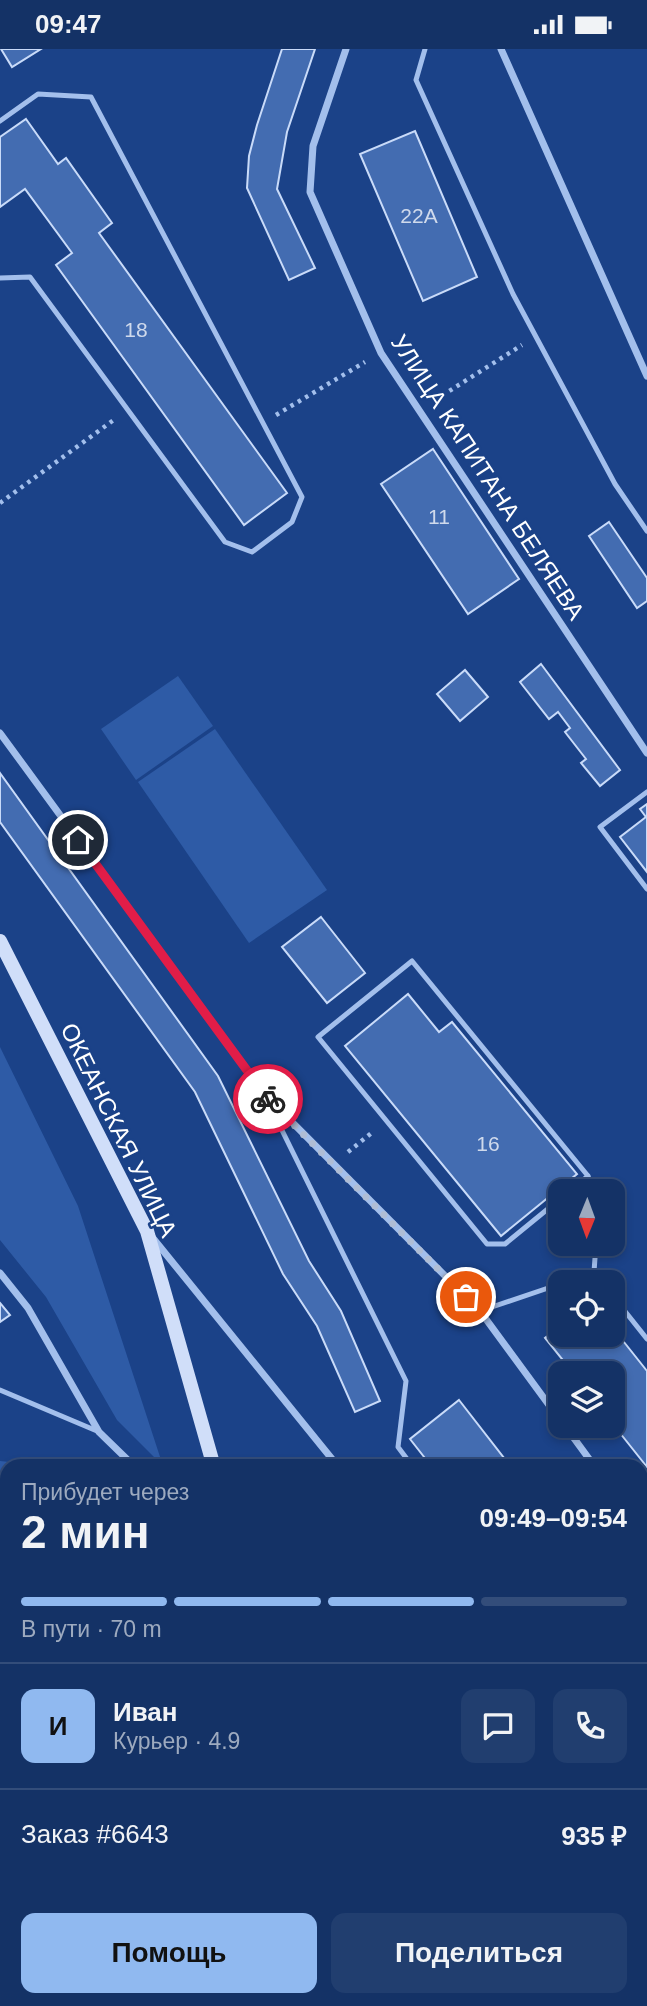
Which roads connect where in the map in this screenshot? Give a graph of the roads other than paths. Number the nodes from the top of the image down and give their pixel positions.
1 (346, 49) edge
2 (425, 49) edge
3 (501, 49) edge
4 (0, 121) edge
5 (0, 278) edge
6 (647, 376) edge
7 (647, 531) edge
8 (0, 733) edge
9 (647, 753) edge
10 (647, 792) edge
11 (647, 889) edge
12 (0, 941) edge
13 (265, 1095) junction
14 (588, 1176) junction
15 (584, 1179) edge
16 (589, 1179) edge
17 (548, 1209) edge
18 (147, 1231) junction
19 (0, 1273) edge
20 (548, 1287) edge
21 (480, 1311) junction
22 (625, 1311) edge
23 (647, 1339) edge
24 (0, 1390) edge
25 (548, 1404) edge
26 (99, 1431) junction
27 (574, 1438) edge
28 (127, 1459) edge
29 (212, 1459) edge
30 (332, 1459) edge
31 (407, 1459) edge
32 (589, 1459) edge

1 - 9 street, УЛИЦА КАПИТАНА БЕЛЯЕВА
2 - 7 lane
3 - 6 street
4 - 5 lane
8 - 13 street
10 - 11 lane
12 - 18 main road, ОКЕАНСКАЯ УЛИЦА
13 - 21 street
13 - 31 lane
14 - 15 lane
14 - 16 lane
14 - 17 lane
18 - 29 main road, ОКЕАНСКАЯ УЛИЦА
18 - 30 street
19 - 26 street
20 - 21 lane
21 - 25 street
22 - 23 lane
24 - 26 lane
26 - 28 street
27 - 32 street

